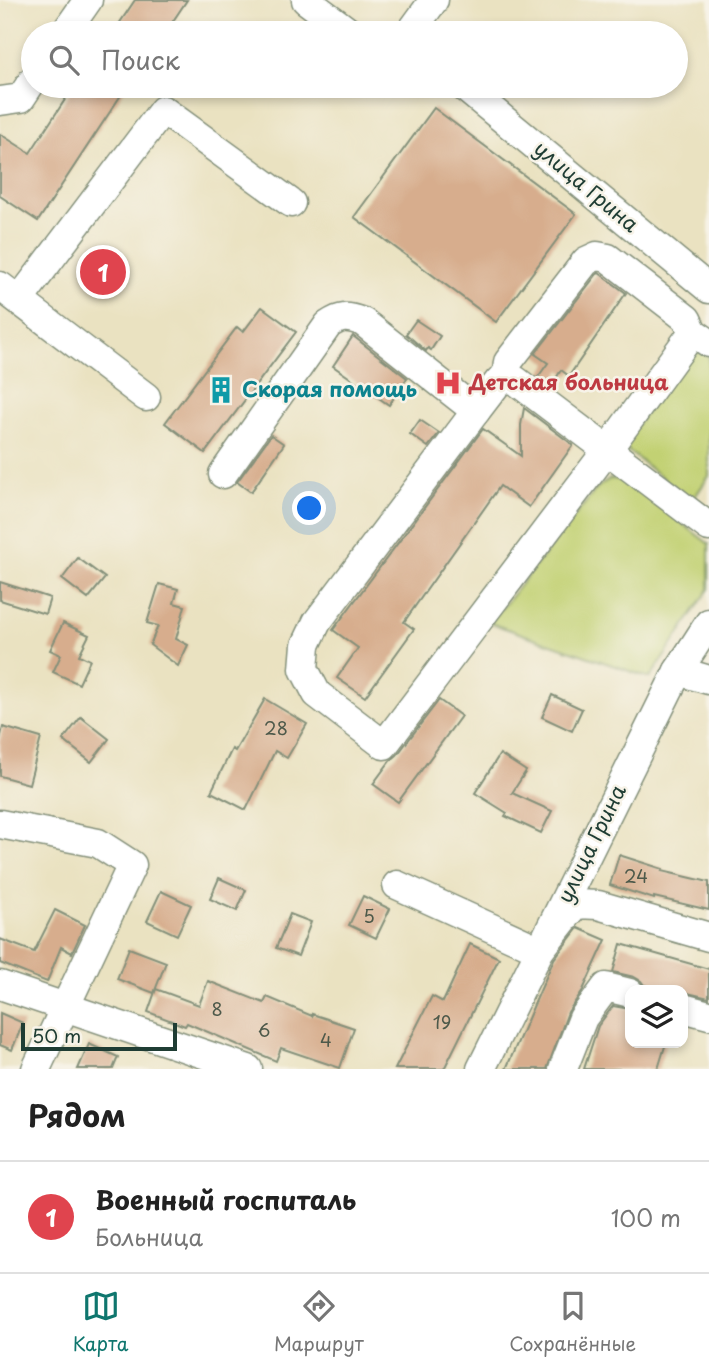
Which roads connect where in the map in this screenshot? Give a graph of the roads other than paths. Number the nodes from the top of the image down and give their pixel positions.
1 (88, 0) edge
2 (306, 0) edge
3 (434, 0) edge
4 (73, 21) edge
5 (334, 21) edge
6 (419, 21) edge
7 (21, 98) edge
8 (478, 98) edge
9 (0, 100) edge
10 (291, 203) dead end
11 (709, 289) edge
12 (10, 292) edge
13 (701, 338) edge
14 (506, 379) junction
15 (146, 397) dead end
16 (476, 411) junction
17 (608, 449) junction
18 (223, 474) dead end
19 (709, 527) edge
20 (709, 623) edge
21 (678, 671) junction
22 (709, 680) edge
23 (0, 824) edge
24 (397, 885) dead end
25 (709, 937) edge
26 (540, 950) junction
27 (0, 985) edge
28 (625, 992) edge
29 (65, 1006) junction
30 (688, 1009) edge
31 (709, 1015) edge
32 (36, 1069) edge
33 (248, 1069) edge
34 (481, 1069) edge
35 (563, 1069) edge

1 - 4 street
2 - 5 street
3 - 6 street
7 - 9 street
8 - 11 street, улица Грина
10 - 12 street
12 - 15 street
13 - 14 street
13 - 17 street
14 - 16 street
14 - 17 street
16 - 17 street
16 - 18 street
17 - 19 street
20 - 21 street, улица Грина
21 - 22 street
21 - 26 street, улица Грина
23 - 29 street
24 - 26 street
25 - 26 street
26 - 34 street, улица Грина
27 - 29 street
28 - 35 street
29 - 32 street
29 - 33 street
30 - 31 street

